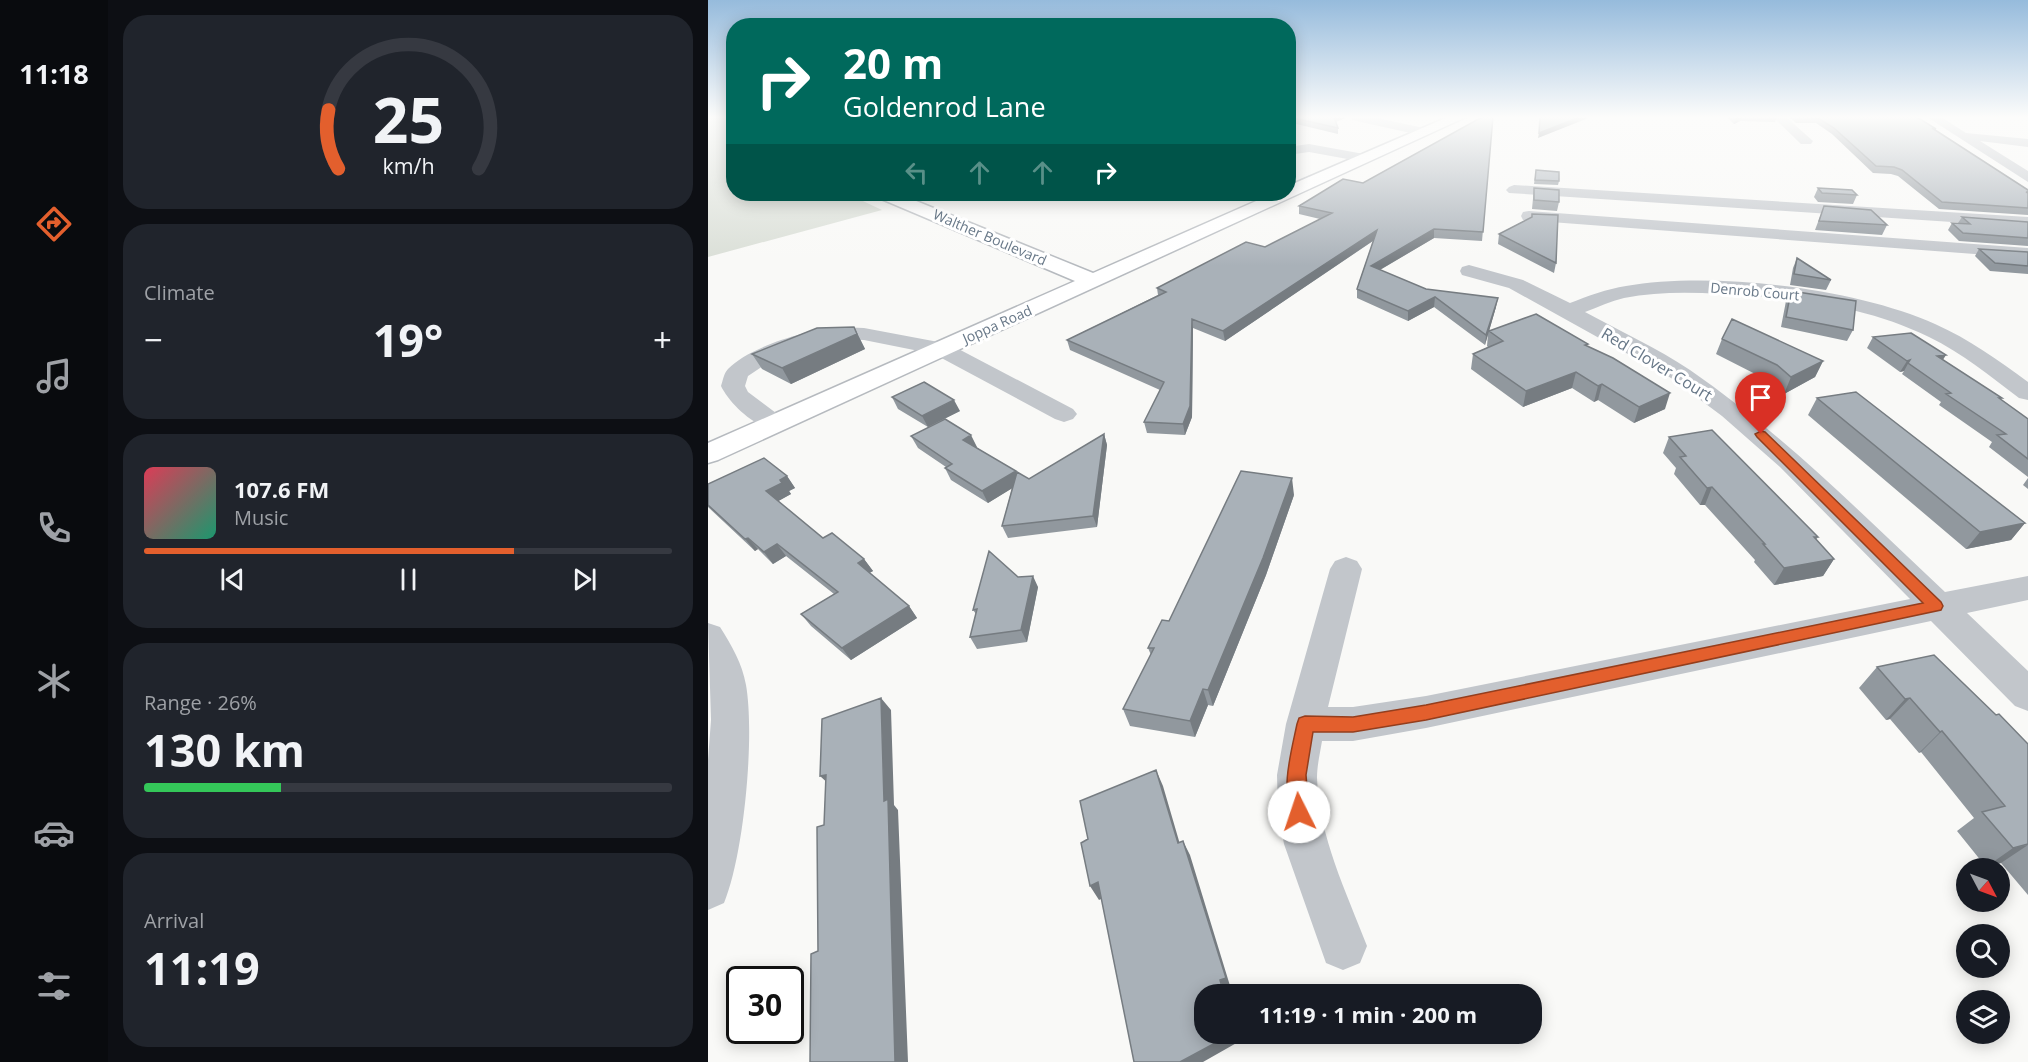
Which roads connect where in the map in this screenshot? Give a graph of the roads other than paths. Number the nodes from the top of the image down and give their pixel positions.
1 (1344, 167) edge
2 (2011, 167) edge
3 (2028, 178) edge
4 (1296, 187) edge
5 (1514, 190) dead end
6 (902, 201) edge
7 (1266, 201) edge
8 (1529, 216) edge
9 (2028, 222) edge
10 (2028, 253) edge
11 (1469, 272) dead end
12 (1094, 281) junction
13 (1569, 311) junction
14 (941, 350) junction
15 (2028, 393) edge
16 (1064, 414) dead end
17 (775, 423) junction
18 (708, 453) edge
19 (1346, 569) dead end
20 (2028, 588) edge
21 (1936, 606) junction
22 (708, 637) edge
23 (2028, 695) edge
24 (1305, 724) junction
25 (708, 887) edge
26 (1343, 945) dead end

1 - 4 main road, Joppa Road
2 - 3 street
5 - 9 street
6 - 12 main road, Walther Boulevard
7 - 12 main road, Joppa Road
8 - 10 street
11 - 13 street, Red Clover Court
12 - 14 main road, Joppa Road
13 - 15 street, Denrob Court
13 - 21 street, Red Clover Court
14 - 16 street
14 - 17 main road, Joppa Road
14 - 17 street
17 - 18 main road, Joppa Road
19 - 24 street
20 - 21 street
21 - 23 street, Red Clover Court
21 - 24 street
22 - 25 street
24 - 26 street

